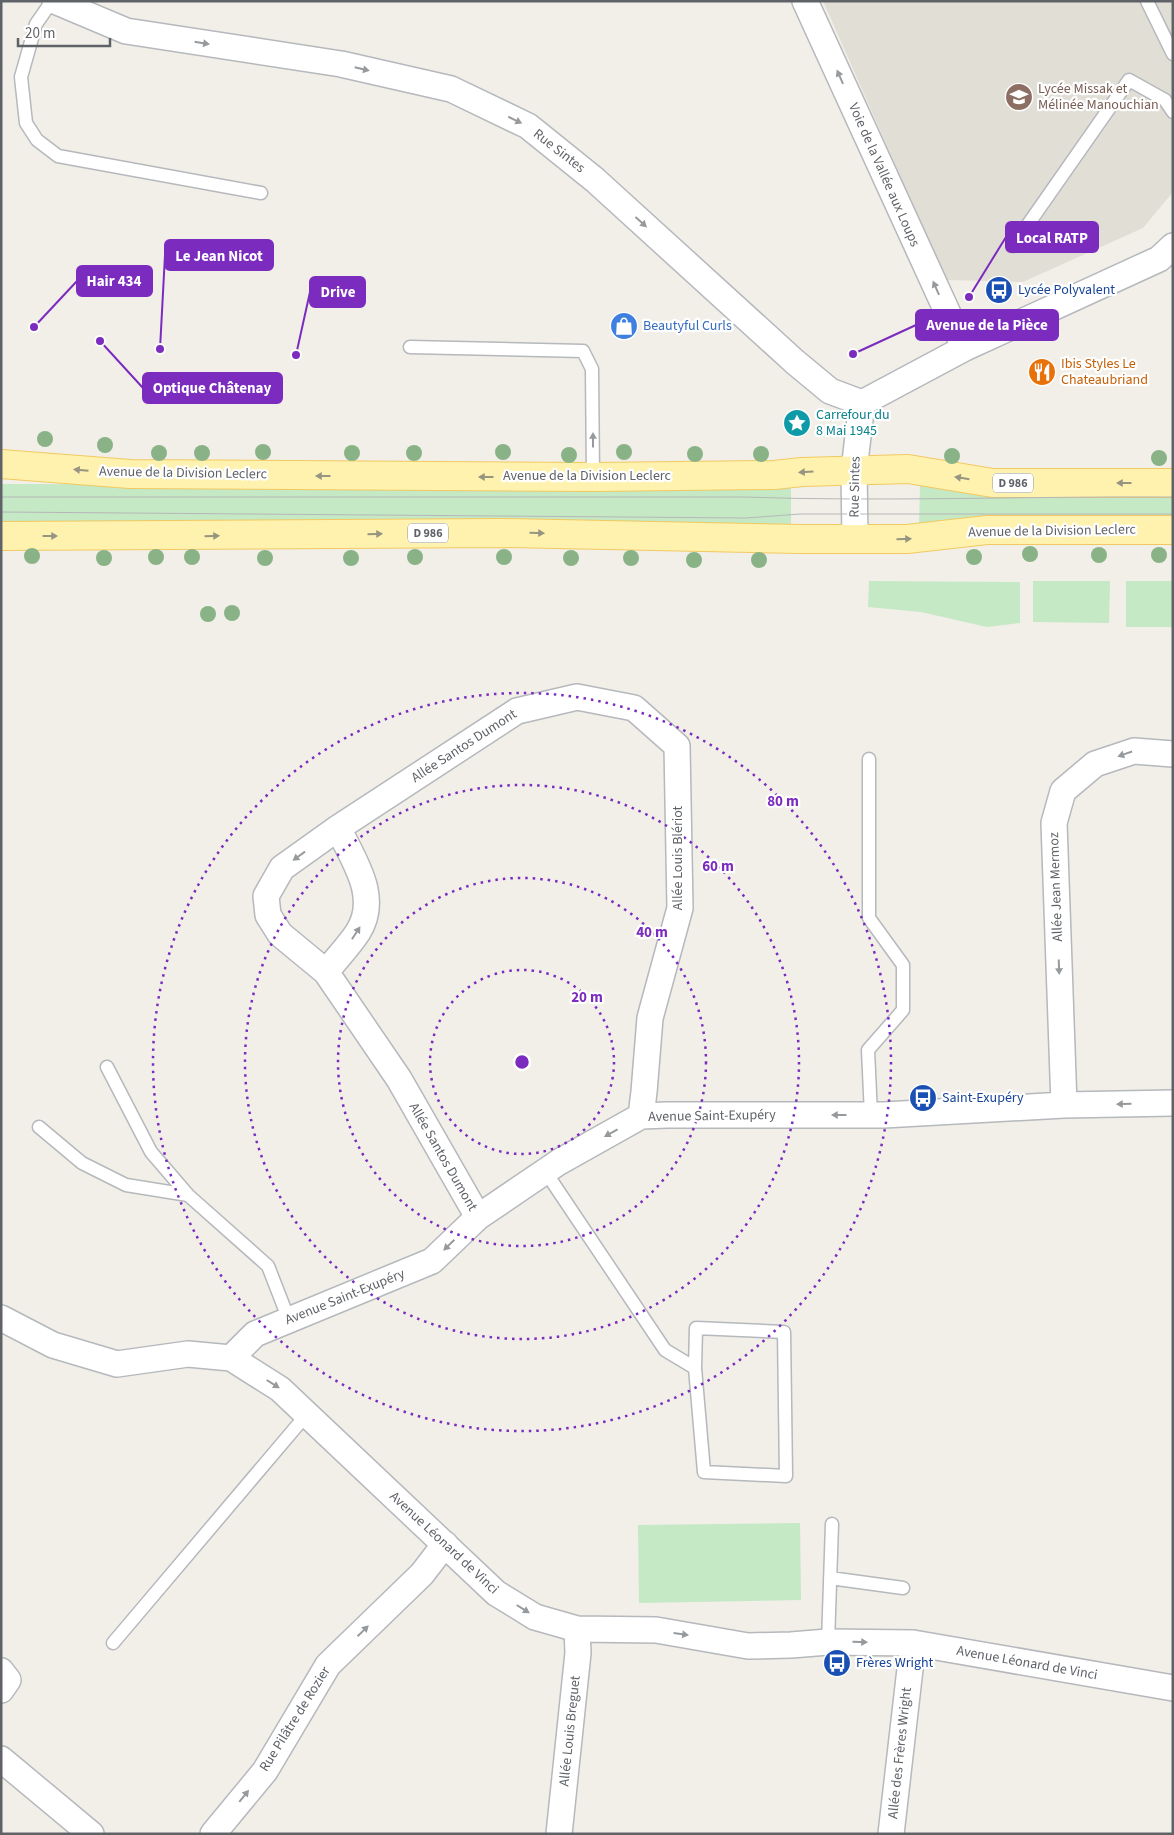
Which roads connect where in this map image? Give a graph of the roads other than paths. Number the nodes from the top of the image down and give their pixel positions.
1 (53, 1) edge
2 (805, 1) edge
3 (1147, 1) edge
4 (1173, 54) edge
5 (1173, 112) edge
6 (261, 193) dead end
7 (1013, 246) dead end
8 (1173, 246) edge
9 (410, 347) dead end
10 (965, 348) junction
11 (862, 403) junction
12 (1, 464) edge
13 (854, 470) junction
14 (593, 477) junction
15 (1173, 482) edge
16 (1173, 530) edge
17 (1, 536) edge
18 (855, 539) junction
19 (676, 746) joint
20 (1173, 754) edge
21 (869, 759) dead end
22 (338, 828) junction
23 (326, 972) junction
24 (107, 1067) dead end
25 (1173, 1104) edge
26 (1064, 1105) junction
27 (871, 1115) junction
28 (641, 1116) junction
29 (39, 1127) dead end
30 (545, 1171) junction
31 (188, 1195) junction
32 (478, 1217) junction
33 (1, 1318) edge
34 (289, 1320) junction
35 (231, 1358) junction
36 (695, 1368) junction
37 (307, 1414) junction
38 (832, 1524) dead end
39 (445, 1544) junction
40 (830, 1578) junction
41 (903, 1588) dead end
42 (577, 1629) junction
43 (828, 1642) junction
44 (913, 1642) junction
45 (112, 1643) dead end
46 (1, 1671) edge
47 (1173, 1688) edge
48 (1, 1690) edge
49 (1, 1759) edge
50 (91, 1834) edge
51 (213, 1834) edge
52 (559, 1834) edge
53 (891, 1834) edge

1 - 6 lane
1 -> 11 street, Rue Sintes
10 -> 2 street, Voie de la Vallée aux Loups
3 - 4 lane
5 - 7 lane
8 - 10 street
14 -> 9 lane
10 - 11 street
11 - 13 street, Rue Sintes
14 -> 12 main road, Avenue de la Division Leclerc / D 986
13 -> 14 main road, Avenue de la Division Leclerc / D 986
15 -> 13 main road, Avenue de la Division Leclerc / D 986
13 - 18 street, Rue Sintes
18 -> 16 main road, Avenue de la Division Leclerc / D 986
17 -> 18 main road, Avenue de la Division Leclerc / D 986
19 - 22 street, Allée Santos Dumont
19 - 28 street, Allée Louis Blériot
20 -> 26 street, Allée Jean Mermoz
21 - 27 lane
23 -> 22 street
22 -> 23 street, Allée Santos Dumont
23 - 32 street, Allée Santos Dumont
24 - 31 lane
25 -> 26 street, Avenue Saint-Exupéry
26 - 27 street, Avenue Saint-Exupéry
27 -> 28 street, Avenue Saint-Exupéry
28 -> 30 street, Avenue Saint-Exupéry
29 - 31 lane
30 - 32 street, Avenue Saint-Exupéry
30 - 36 lane
31 - 34 lane
32 -> 34 street, Avenue Saint-Exupéry
33 - 35 street
34 - 35 street, Avenue Saint-Exupéry
35 -> 37 street, Avenue Léonard de Vinci
36 - 36 lane
37 - 39 street, Avenue Léonard de Vinci
37 - 45 lane
38 - 40 lane
39 -> 42 street, Avenue Léonard de Vinci
51 -> 39 street, Rue Pilâtre de Rozier
40 - 41 lane
40 - 43 lane
42 -> 43 street, Avenue Léonard de Vinci
42 - 52 street, Allée Louis Breguet
43 -> 44 street, Avenue Léonard de Vinci
44 - 47 street, Avenue Léonard de Vinci
44 - 53 street, Allée des Frères Wright
46 - 48 street
49 - 50 street

